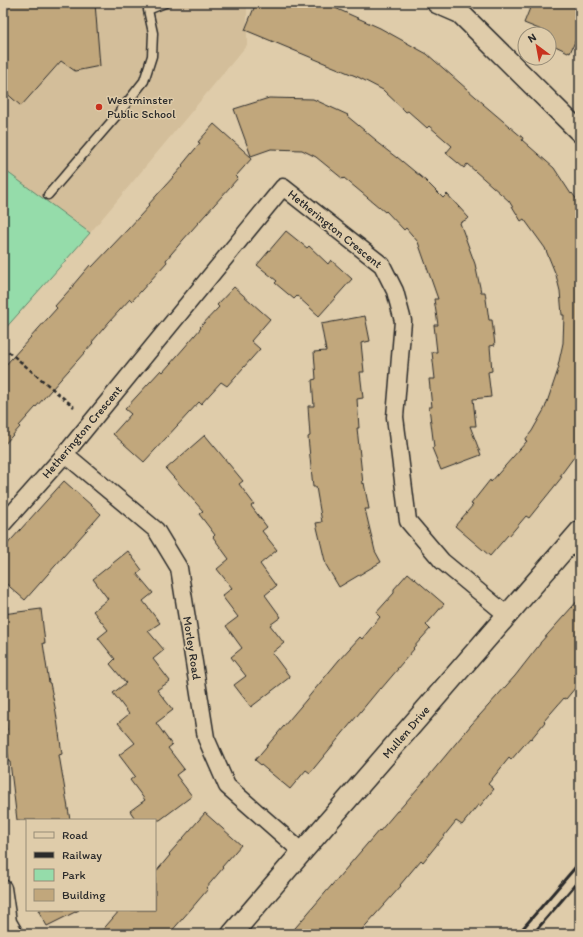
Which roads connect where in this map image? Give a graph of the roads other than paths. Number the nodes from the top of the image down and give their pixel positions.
1 (165, 3) edge
2 (437, 3) edge
3 (147, 7) edge
4 (462, 8) edge
5 (580, 132) edge
6 (48, 195) dead end
7 (65, 454) junction
8 (3, 524) edge
9 (580, 531) edge
10 (508, 615) junction
11 (302, 852) junction
12 (3, 888) edge
13 (15, 934) edge
14 (232, 934) edge

1 - 3 lane
2 - 4 street
3 - 6 lane
4 - 5 street
7 - 8 street, Hetherington Crescent
7 - 10 street, Hetherington Crescent
7 - 11 street, Morley Road
9 - 10 street, Mullen Drive
10 - 11 street, Mullen Drive
11 - 14 street, Mullen Drive
12 - 13 street

